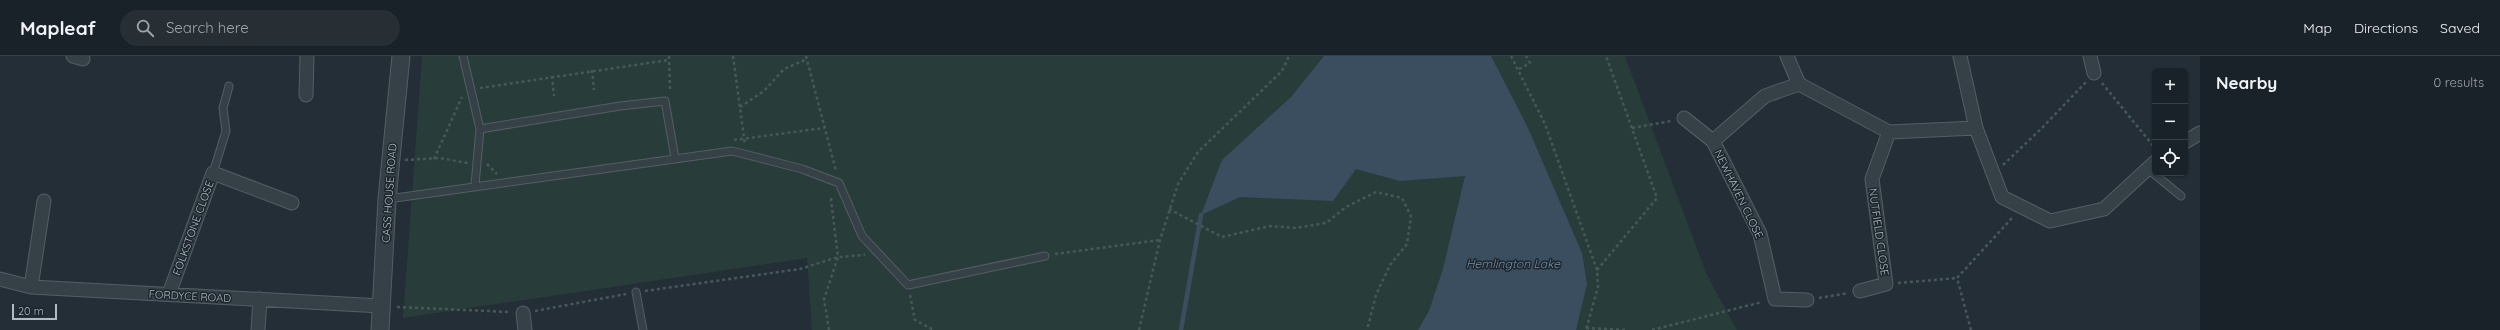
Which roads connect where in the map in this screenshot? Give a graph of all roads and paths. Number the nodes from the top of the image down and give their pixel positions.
1 (307, 56) edge
2 (401, 56) edge
3 (463, 56) edge
4 (669, 56) edge
5 (733, 56) edge
6 (1289, 56) edge
7 (1511, 56) edge
8 (1526, 56) edge
9 (1606, 56) edge
10 (1787, 56) edge
11 (1960, 56) edge
12 (2090, 56) edge
13 (806, 58) edge
14 (669, 60) junction
15 (1519, 69) junction
16 (592, 70) junction
17 (2094, 73) junction
18 (552, 76) junction
19 (1799, 84) junction
20 (229, 86) dead end
21 (471, 89) junction
22 (594, 90) dead end
23 (306, 95) dead end
24 (554, 96) dead end
25 (665, 101) junction
26 (740, 107) junction
27 (1684, 118) joint
28 (824, 128) junction
29 (1632, 128) junction
30 (1976, 128) junction
31 (480, 129) junction
32 (1888, 132) junction
33 (2200, 133) edge
34 (744, 138) junction
35 (730, 140) dead end
36 (2188, 140) edge
37 (1713, 141) junction
38 (2152, 144) edge
39 (746, 154) junction
40 (675, 158) junction
41 (434, 159) junction
42 (391, 161) junction
43 (477, 162) junction
44 (2151, 166) edge
45 (213, 173) junction
46 (1993, 174) junction
47 (501, 182) junction
48 (839, 182) junction
49 (475, 185) junction
50 (2181, 196) dead end
51 (387, 199) junction
52 (44, 201) dead end
53 (292, 204) dead end
54 (2022, 207) junction
55 (1169, 209) junction
56 (1160, 240) junction
57 (1046, 256) joint
58 (1597, 270) junction
59 (1957, 278) junction
60 (0, 279) edge
61 (1886, 284) junction
62 (908, 285) junction
63 (31, 287) junction
64 (1860, 291) joint
65 (636, 292) dead end
66 (169, 294) junction
67 (1775, 298) junction
68 (260, 300) junction
69 (1807, 300) joint
70 (381, 306) junction
71 (523, 313) dead end
72 (1586, 329) edge
73 (258, 330) edge
74 (380, 330) edge
75 (525, 330) edge
76 (643, 330) edge
77 (829, 330) edge
78 (934, 330) edge
79 (1139, 330) edge
80 (1367, 330) edge
81 (1627, 330) edge
82 (1652, 330) edge
83 (1971, 330) edge

1 - 23 street
2 - 42 street, CASS HOUSE ROAD
3 - 21 lane
4 - 14 path
5 - 26 path
6 - 55 path
7 - 15 path
8 - 15 path
9 - 29 path
10 - 19 street
11 - 30 street
12 - 17 street
13 - 26 path
13 - 28 path
14 - 16 path
14 - 25 path
15 - 58 path
16 - 18 path
16 - 22 path
17 - 38 path
17 - 46 path
18 - 21 path
18 - 24 path
19 - 32 street
19 - 37 street
20 - 45 lane
21 - 31 lane
21 - 41 path
25 - 31 lane
25 - 40 lane
26 - 34 path
27 - 29 path
27 - 37 street, NEWHAVEN CLOSE
28 - 34 path
28 - 48 path
29 - 58 path
30 - 32 street
30 - 46 street
31 - 43 lane
32 - 61 street, NUTFIELD CLOSE
33 - 36 street
34 - 35 path
34 - 39 path
37 - 67 street, NEWHAVEN CLOSE
39 - 40 lane
39 - 48 lane
40 - 47 lane
41 - 42 path
41 - 43 path
42 - 51 street, CASS HOUSE ROAD
43 - 47 path
43 - 49 lane
44 - 50 lane
44 - 54 street
45 - 53 street, FOLKSTONE CLOSE
45 - 66 street, FOLKSTONE CLOSE
46 - 54 street
47 - 49 lane
48 - 62 lane
48 - 77 path
49 - 51 lane
51 - 70 street, CASS HOUSE ROAD
52 - 63 street
54 - 59 path
55 - 56 path
55 - 80 path
56 - 57 path
56 - 79 path
57 - 62 lane
58 - 72 path
59 - 61 path
59 - 83 path
60 - 63 street, FORDYCE ROAD
61 - 64 street, NUTFIELD CLOSE
62 - 78 path
63 - 66 street, FORDYCE ROAD
64 - 69 path
65 - 76 lane
66 - 68 street, FORDYCE ROAD
67 - 69 street
67 - 82 path
68 - 70 street, FORDYCE ROAD
68 - 73 street
70 - 74 street, CASS HOUSE ROAD
71 - 75 street
72 - 81 path

